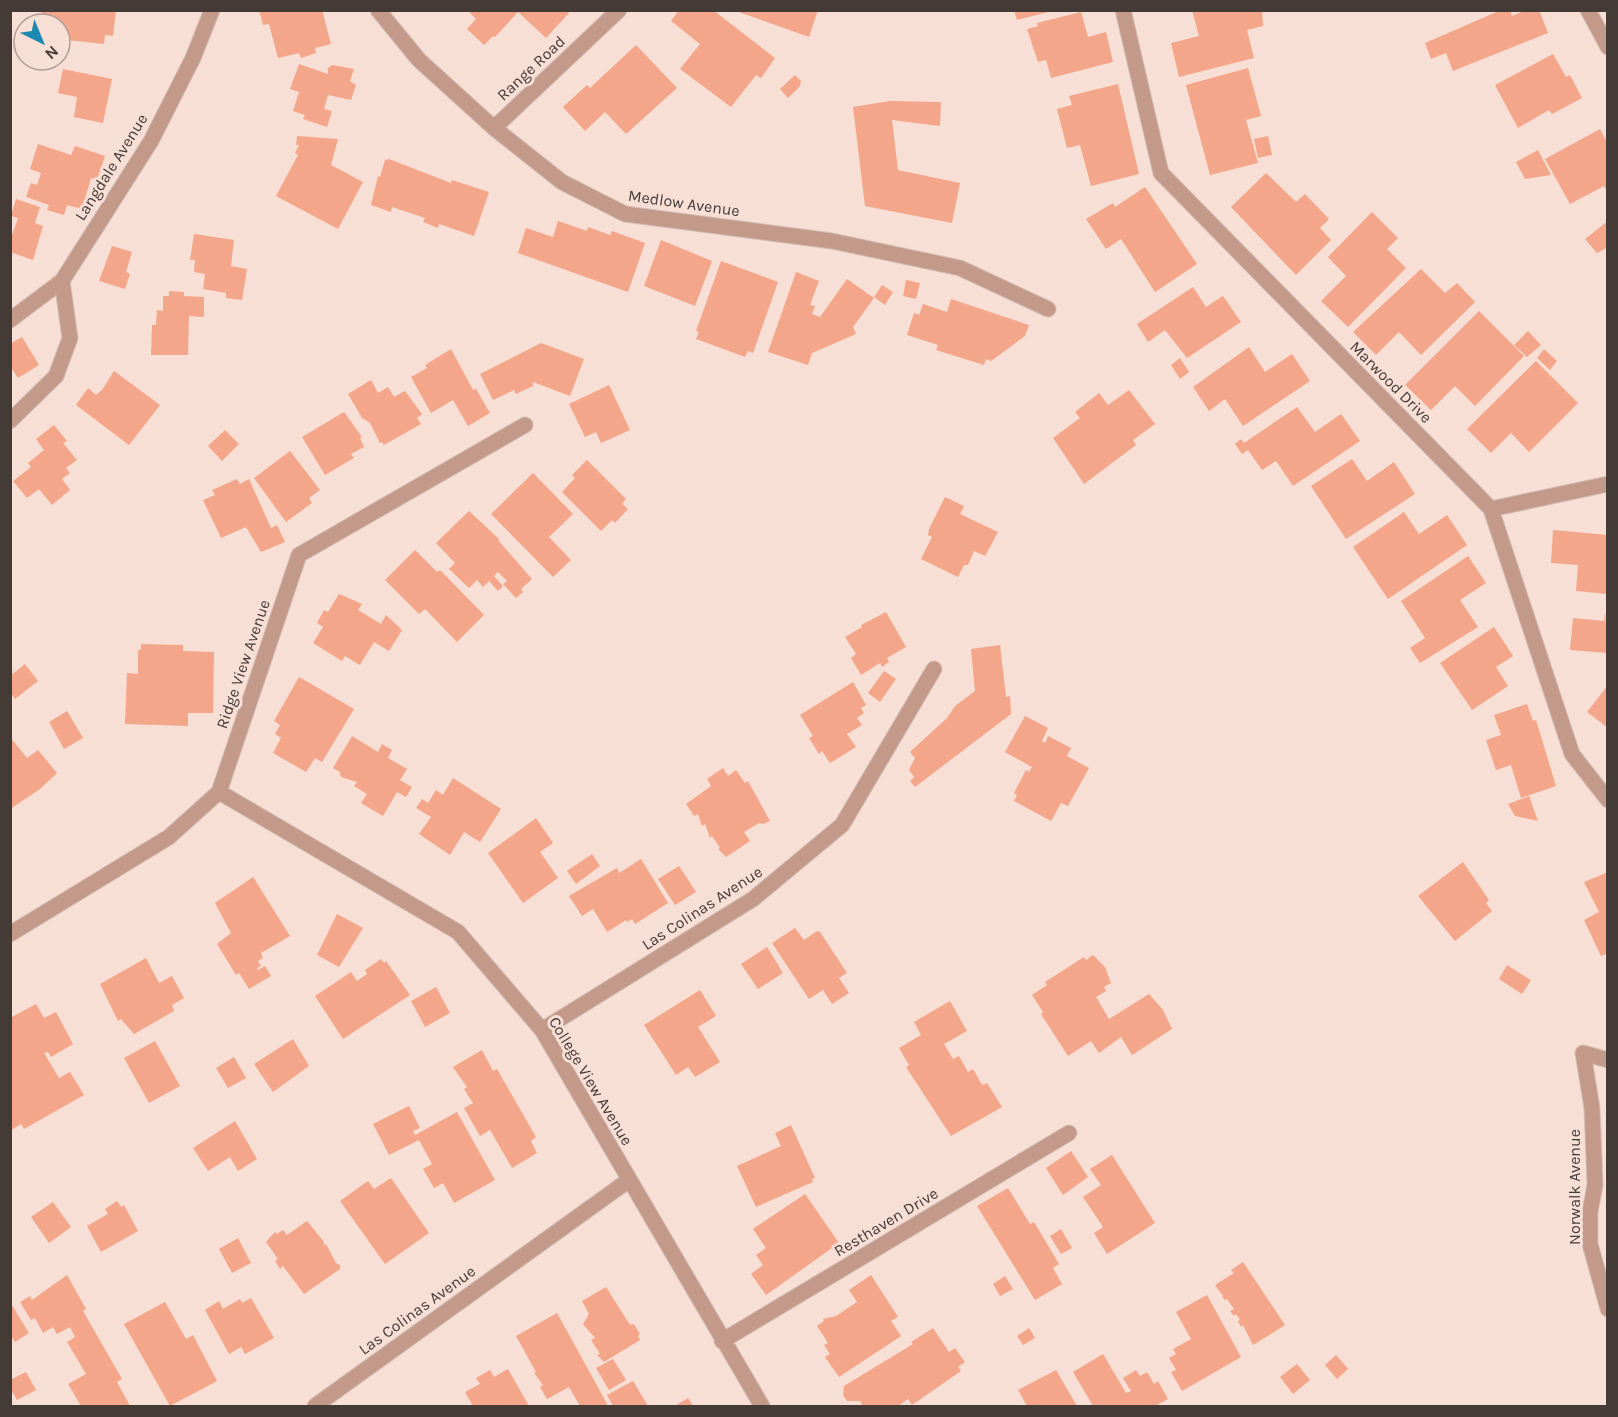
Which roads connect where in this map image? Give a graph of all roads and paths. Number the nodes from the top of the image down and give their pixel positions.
1 (212, 10) edge
2 (378, 10) edge
3 (619, 10) edge
4 (1123, 10) edge
5 (1588, 10) edge
6 (1608, 47) edge
7 (494, 128) junction
8 (62, 281) junction
9 (1048, 309) dead end
10 (10, 320) edge
11 (10, 421) edge
12 (525, 425) dead end
13 (1608, 484) edge
14 (1491, 509) junction
15 (934, 669) dead end
16 (219, 792) junction
17 (1608, 800) edge
18 (10, 934) edge
19 (542, 1030) junction
20 (1608, 1060) edge
21 (1070, 1133) dead end
22 (629, 1180) junction
23 (1608, 1309) edge
24 (722, 1341) junction
25 (315, 1407) edge
26 (762, 1407) edge

1 - 8 street, Langdale Avenue
2 - 7 street, Medlow Avenue
3 - 7 street, Range Road
4 - 14 street, Marwood Drive
5 - 6 street
7 - 9 street, Medlow Avenue
8 - 10 street, Langdale Avenue
8 - 11 street
12 - 16 street, Ridge View Avenue
13 - 14 street
14 - 17 street, Marwood Drive
15 - 19 street, Las Colinas Avenue
16 - 18 street, Ridge View Avenue
16 - 19 street, College View Avenue
19 - 22 street, College View Avenue
20 - 23 street, Norwalk Avenue
21 - 24 street, Resthaven Drive
22 - 24 street, College View Avenue
22 - 25 street, Las Colinas Avenue
24 - 26 street, College View Avenue

